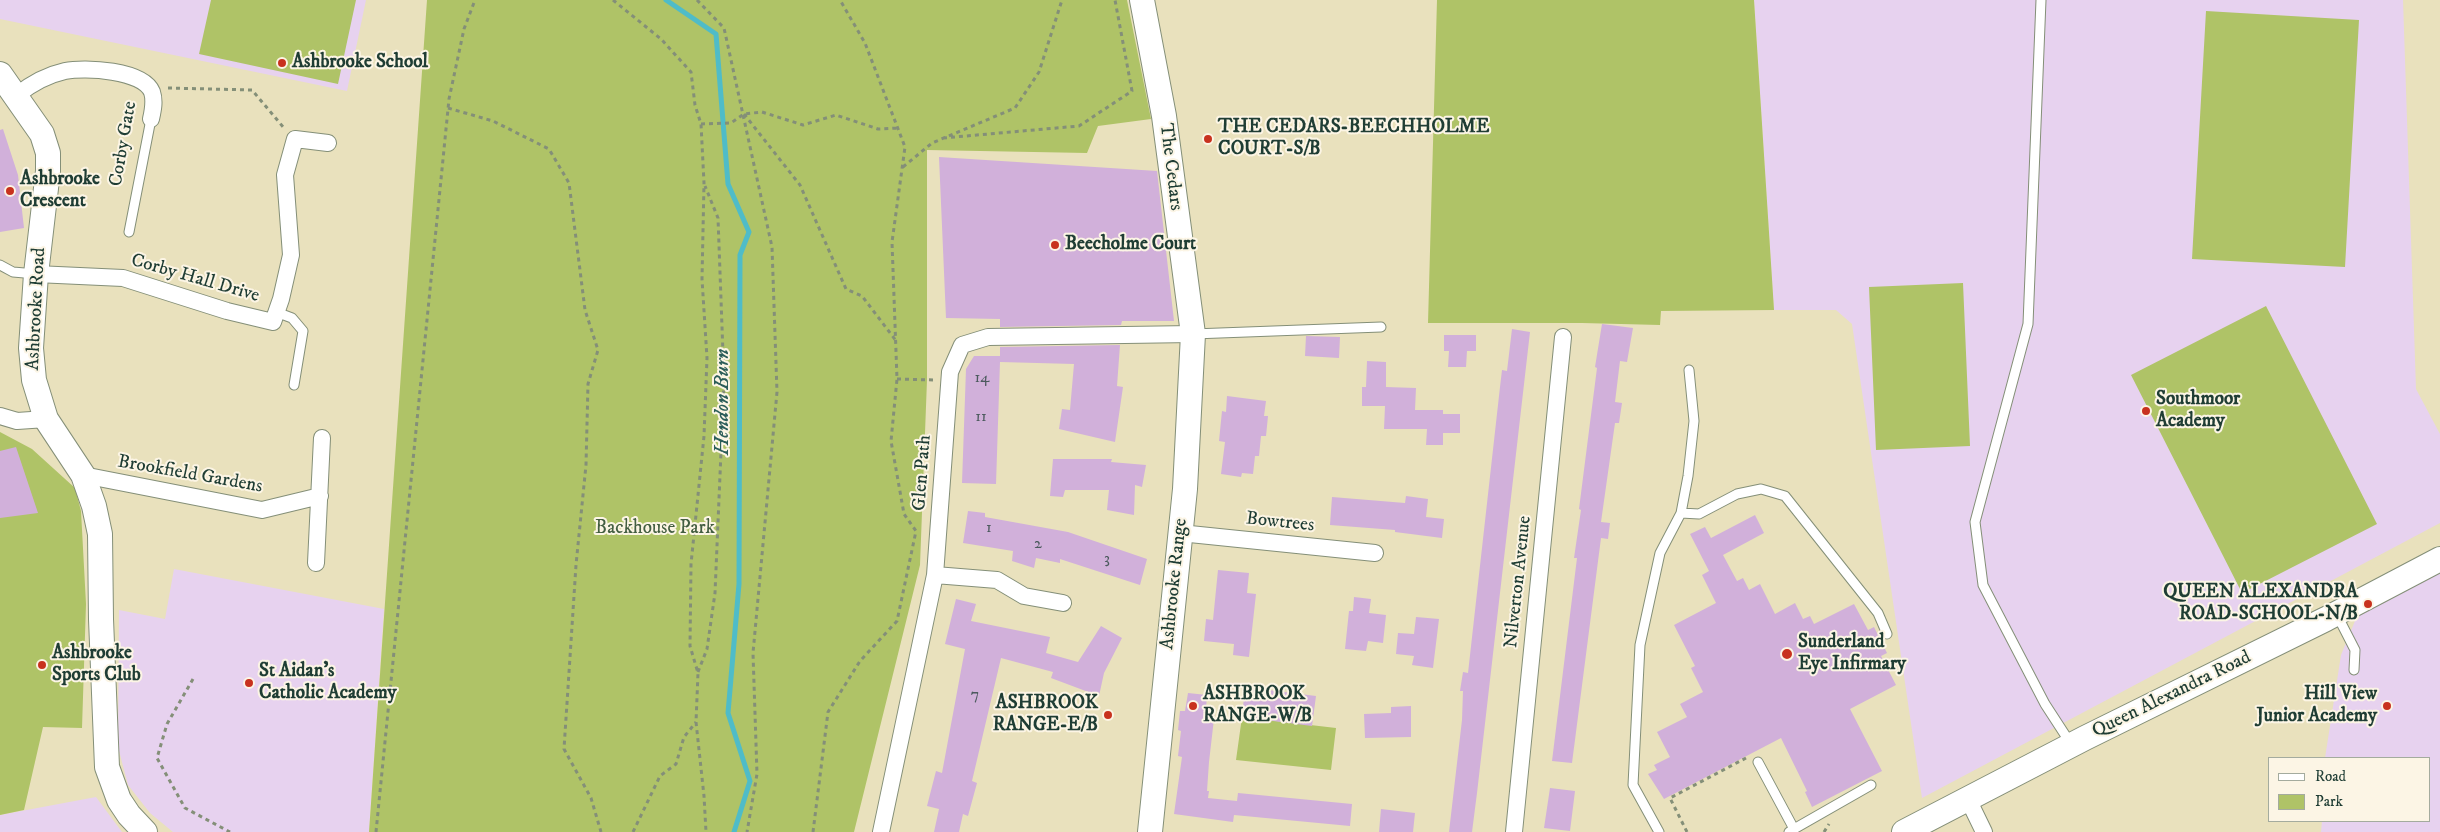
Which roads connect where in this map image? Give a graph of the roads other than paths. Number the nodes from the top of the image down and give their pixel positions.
1 (1142, 0) edge
2 (2040, 0) edge
3 (0, 74) edge
4 (16, 95) junction
5 (151, 119) joint
6 (328, 143) dead end
7 (129, 232) dead end
8 (0, 265) edge
9 (36, 274) junction
10 (276, 312) junction
11 (1381, 327) dead end
12 (1192, 334) junction
13 (1563, 336) dead end
14 (1688, 370) dead end
15 (294, 385) dead end
16 (0, 416) edge
17 (46, 420) junction
18 (322, 438) dead end
19 (82, 476) junction
20 (320, 496) junction
21 (1681, 513) junction
22 (1180, 534) junction
23 (1375, 553) dead end
24 (2440, 559) edge
25 (316, 563) dead end
26 (935, 575) junction
27 (1063, 603) dead end
28 (2336, 614) junction
29 (1887, 634) dead end
30 (2354, 670) dead end
31 (2072, 745) junction
32 (1758, 762) dead end
33 (1870, 785) dead end
34 (1968, 799) junction
35 (1792, 830) edge
36 (145, 832) edge
37 (881, 832) edge
38 (1150, 832) edge
39 (1514, 832) edge
40 (1659, 832) edge
41 (1904, 832) edge
42 (1984, 832) edge

1 - 12 street, The Cedars
2 - 31 lane
3 - 4 street, Ashbrooke Road
4 - 5 street, Corby Gate
4 - 9 street, Ashbrooke Road
5 - 7 lane, Corby Gate
6 - 10 street, Corby Hall Drive
8 - 9 lane
9 - 10 street, Corby Hall Drive
9 - 17 street, Ashbrooke Road
10 - 15 lane
11 - 12 lane
12 - 22 street, Ashbrooke Range
12 - 26 street, Glen Path
13 - 39 street, Nilverton Avenue
14 - 21 lane
16 - 17 street
17 - 19 street, Ashbrooke Road
18 - 20 street
19 - 20 street, Brookfield Gardens
19 - 36 street, Ashbrooke Road
20 - 25 street
21 - 29 lane
21 - 40 lane
22 - 23 street, Bowtrees
22 - 38 street, Ashbrooke Range
24 - 28 street, Queen Alexandra Road
26 - 27 street
26 - 37 street, Glen Path
28 - 30 lane
28 - 31 street, Queen Alexandra Road
31 - 34 street, Queen Alexandra Road
32 - 35 lane
33 - 35 lane
34 - 41 street, Queen Alexandra Road
34 - 42 street

